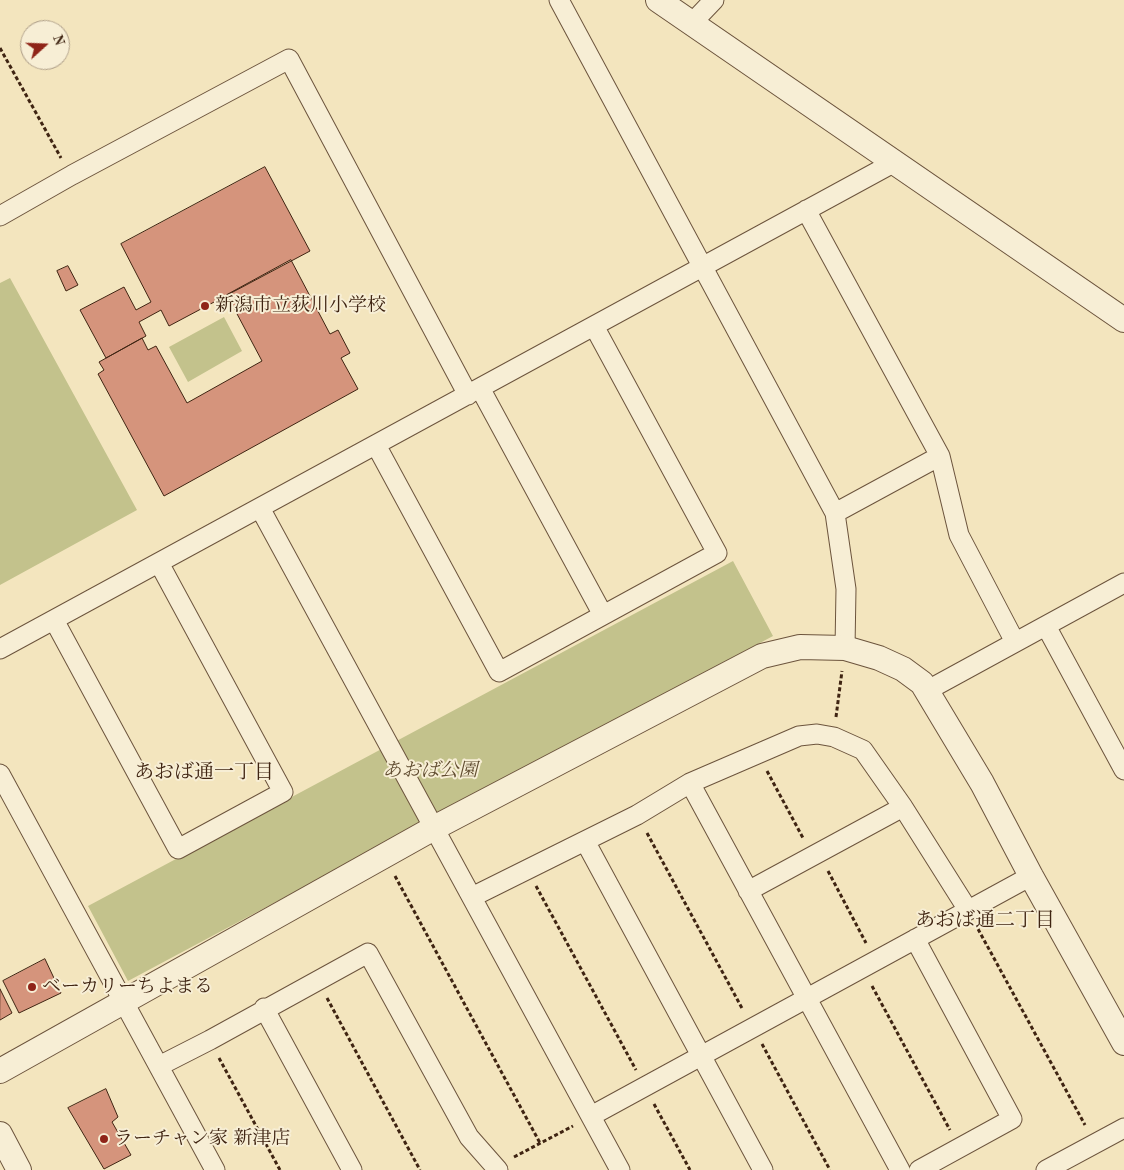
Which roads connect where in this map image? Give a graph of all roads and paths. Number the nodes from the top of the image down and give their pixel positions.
1 (559, 0) edge
2 (658, 0) edge
3 (714, 0) edge
4 (692, 23) junction
5 (0, 48) edge
6 (896, 162) junction
7 (72, 175) junction
8 (806, 210) junction
9 (0, 216) edge
10 (702, 267) junction
11 (1124, 320) edge
12 (594, 326) junction
13 (474, 391) junction
14 (376, 445) junction
15 (940, 456) junction
16 (260, 508) junction
17 (836, 513) junction
18 (159, 563) junction
19 (1124, 583) edge
20 (603, 615) junction
21 (54, 620) junction
22 (1046, 626) junction
23 (1015, 642) junction
24 (846, 648) junction
25 (0, 649) edge
26 (928, 690) junction
27 (834, 737) junction
28 (757, 753) junction
29 (1124, 770) edge
30 (0, 774) edge
31 (690, 783) junction
32 (903, 806) junction
33 (637, 815) junction
34 (434, 828) junction
35 (585, 840) junction
36 (815, 854) junction
37 (384, 856) junction
38 (528, 870) junction
39 (1031, 876) junction
40 (748, 891) junction
41 (472, 897) junction
42 (968, 910) junction
43 (915, 939) junction
44 (869, 964) junction
45 (317, 980) junction
46 (806, 998) junction
47 (124, 1001) junction
48 (264, 1008) junction
49 (753, 1027) junction
50 (210, 1040) junction
51 (1124, 1043) edge
52 (701, 1055) junction
53 (159, 1066) junction
54 (0, 1071) edge
55 (645, 1086) junction
56 (591, 1116) junction
57 (1124, 1128) edge
58 (0, 1134) edge
59 (540, 1143) junction
60 (1094, 1144) junction
61 (960, 1148) junction
62 (498, 1168) edge
63 (19, 1170) edge
64 (215, 1170) edge
65 (280, 1170) edge
66 (352, 1170) edge
67 (420, 1170) edge
68 (620, 1170) edge
69 (690, 1170) edge
70 (763, 1170) edge
71 (830, 1170) edge
72 (900, 1170) edge
73 (919, 1170) edge
74 (1046, 1170) edge

1 - 10 street
2 - 4 street
3 - 4 street
4 - 6 street
5 - 7 path
6 - 8 street
6 - 11 street
7 - 9 street
7 - 13 street
8 - 10 street
8 - 15 street
10 - 12 street
10 - 17 street
12 - 13 street
12 - 20 street
13 - 14 street
13 - 20 street
14 - 16 street
14 - 20 street
15 - 17 street
15 - 23 street
16 - 18 street
16 - 34 street
17 - 24 street
18 - 21 street
18 - 21 street
19 - 22 street
21 - 25 street
22 - 23 street
22 - 29 street
23 - 26 street
24 - 26 street
24 - 27 path
24 - 34 street
26 - 39 street
27 - 28 street
27 - 32 street
28 - 31 street
28 - 36 path
30 - 47 street
31 - 33 street
31 - 40 street
32 - 36 street
32 - 42 street
33 - 35 street
33 - 49 path
34 - 37 street
34 - 41 street
35 - 38 street
35 - 52 street
36 - 40 street
36 - 44 path
37 - 47 street
37 - 59 path
38 - 41 street
38 - 55 path
39 - 42 street
39 - 51 street
40 - 46 street
41 - 56 street
42 - 43 street
42 - 60 path
43 - 44 street
43 - 61 street
44 - 46 street
44 - 61 path
45 - 48 street
45 - 62 street
45 - 67 path
46 - 49 street
46 - 72 street
47 - 53 street
47 - 54 street
48 - 50 street
48 - 66 street
49 - 52 street
49 - 71 path
50 - 53 street
50 - 65 path
52 - 55 street
52 - 70 street
53 - 64 street
55 - 56 street
55 - 69 path
56 - 59 path
56 - 68 street
57 - 60 street
58 - 63 street
59 - 62 path
60 - 74 street
61 - 73 street

